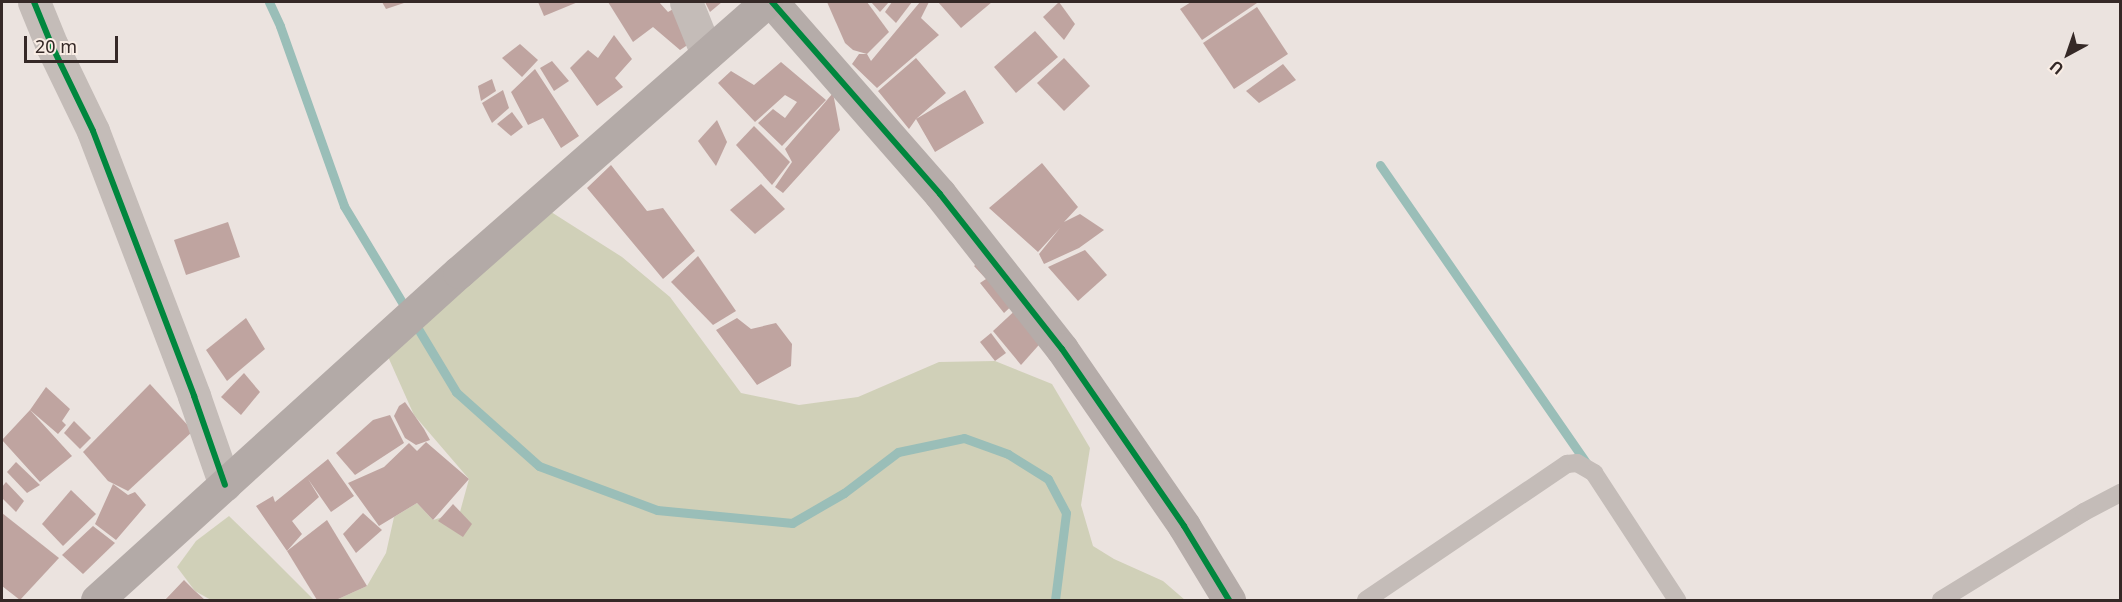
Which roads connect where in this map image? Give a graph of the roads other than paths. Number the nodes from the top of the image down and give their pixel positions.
1 (34, 2) edge
2 (686, 2) edge
3 (766, 2) edge
4 (772, 2) edge
5 (707, 54) junction
6 (225, 485) junction
7 (2121, 493) edge
8 (97, 600) edge
9 (1229, 600) edge
10 (1365, 600) edge
11 (1677, 600) edge
12 (1941, 600) edge

1 - 6 street
2 - 5 street
3 - 5 main road
4 - 9 street
5 - 6 main road
6 - 8 main road
7 - 12 lane
10 - 11 lane

